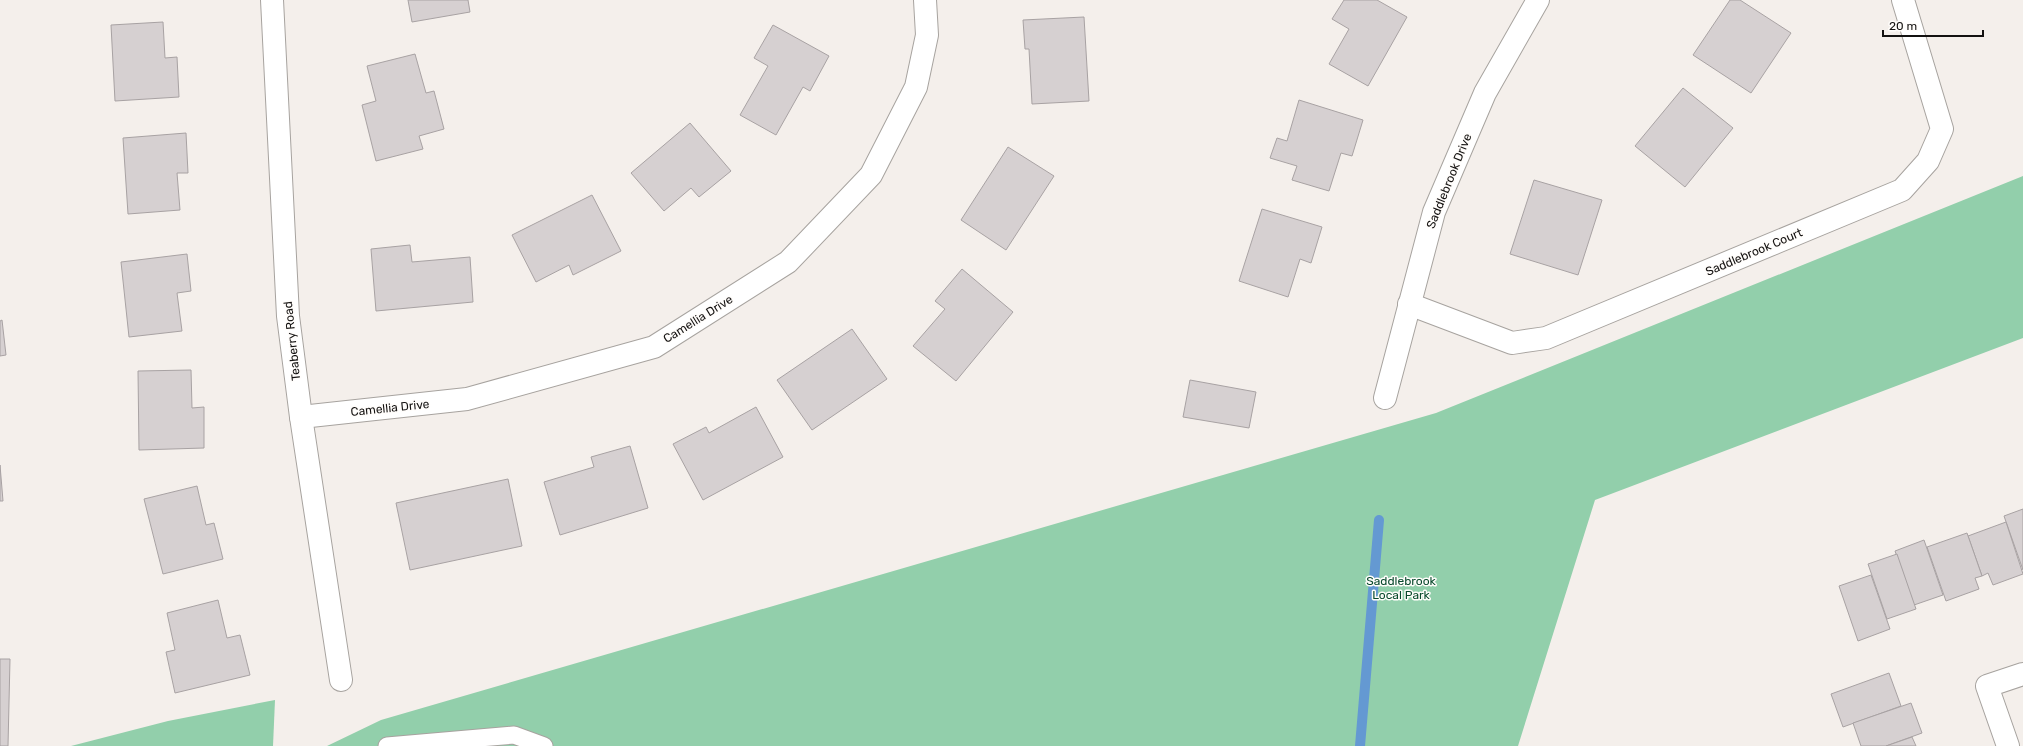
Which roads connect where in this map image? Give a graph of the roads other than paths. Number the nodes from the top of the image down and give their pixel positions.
1 (272, 0) edge
2 (925, 0) edge
3 (1538, 0) edge
4 (1903, 0) edge
5 (1409, 304) junction
6 (1385, 398) dead end
7 (301, 417) junction
8 (2023, 674) edge
9 (341, 680) dead end
10 (386, 746) edge
11 (544, 746) edge
12 (2008, 746) edge

1 - 7 street, Teaberry Road
2 - 7 street, Camellia Drive
3 - 5 street, Saddlebrook Drive
4 - 5 street, Saddlebrook Court
5 - 6 street, Saddlebrook Drive
7 - 9 street, Teaberry Road
8 - 12 street
10 - 11 lane

